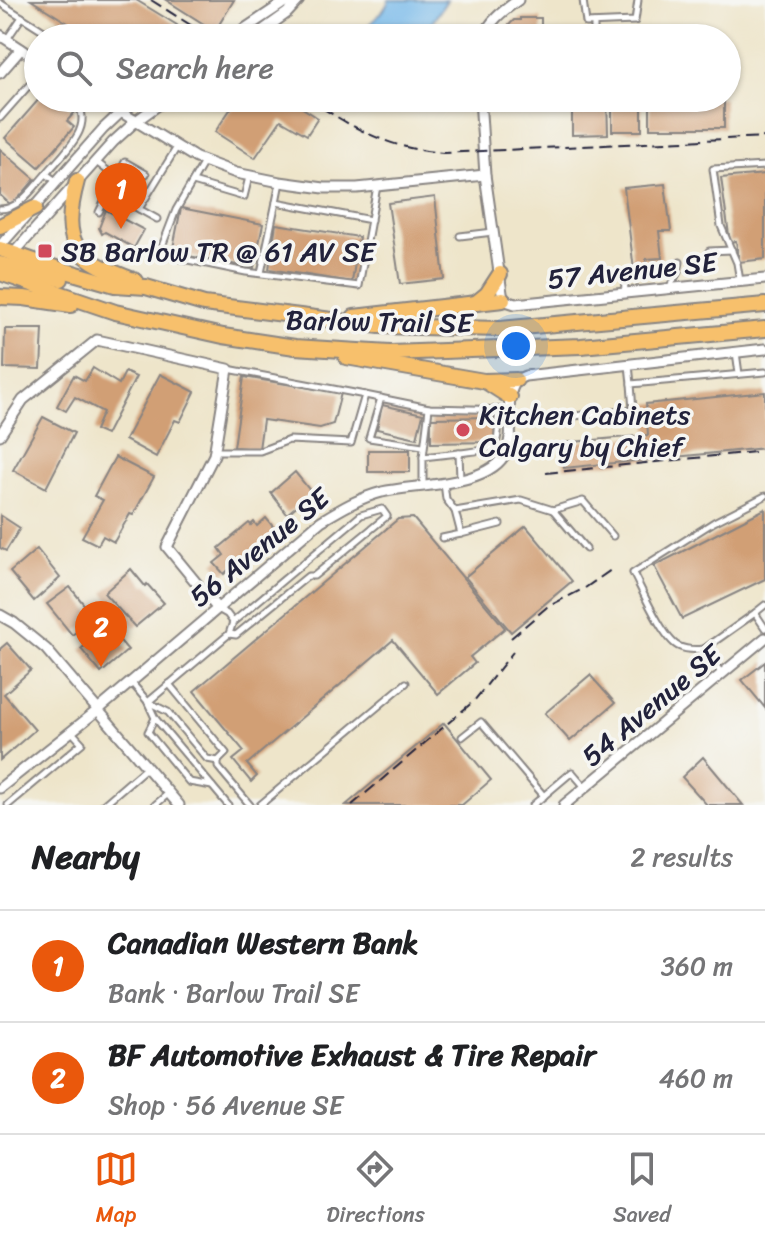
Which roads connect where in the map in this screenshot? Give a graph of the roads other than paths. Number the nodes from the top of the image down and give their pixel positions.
1 (296, 0) edge
2 (518, 0) edge
3 (583, 0) edge
4 (638, 0) edge
5 (0, 3) edge
6 (22, 17) junction
7 (594, 23) joint
8 (33, 24) edge
9 (252, 24) edge
10 (272, 24) edge
11 (491, 24) edge
12 (3, 37) edge
13 (21, 49) junction
14 (24, 51) edge
15 (0, 73) edge
16 (24, 91) edge
17 (81, 112) edge
18 (149, 112) edge
19 (481, 112) edge
20 (120, 113) joint
21 (0, 118) edge
22 (136, 121) junction
23 (174, 140) junction
24 (95, 161) junction
25 (205, 161) junction
26 (765, 166) edge
27 (46, 174) junction
28 (146, 174) dead end
29 (485, 175) junction
30 (250, 176) junction
31 (117, 178) junction
32 (77, 181) junction
33 (57, 182) junction
34 (193, 182) junction
35 (280, 182) junction
36 (377, 186) junction
37 (109, 192) junction
38 (276, 202) junction
39 (35, 208) junction
40 (0, 209) edge
41 (139, 209) junction
42 (99, 212) dead end
43 (157, 219) dead end
44 (371, 220) junction
45 (0, 226) edge
46 (494, 232) junction
47 (460, 236) dead end
48 (732, 250) junction
49 (3, 251) edge
50 (709, 251) dead end
51 (680, 262) dead end
52 (0, 264) edge
53 (0, 273) edge
54 (261, 273) junction
55 (624, 273) dead end
56 (500, 274) junction
57 (765, 279) edge
58 (740, 281) junction
59 (115, 285) junction
60 (146, 287) junction
61 (668, 288) junction
62 (626, 293) junction
63 (0, 297) edge
64 (503, 300) junction
65 (476, 304) junction
66 (765, 305) edge
67 (115, 312) junction
68 (326, 320) junction
69 (765, 329) edge
70 (295, 347) junction
71 (765, 349) edge
72 (736, 352) junction
73 (629, 364) junction
74 (228, 369) junction
75 (765, 372) edge
76 (739, 374) junction
77 (516, 380) junction
78 (484, 381) junction
79 (631, 384) junction
80 (365, 395) junction
81 (381, 398) junction
82 (510, 404) junction
83 (429, 408) junction
84 (498, 410) junction
85 (574, 416) dead end
86 (0, 435) edge
87 (423, 446) junction
88 (214, 451) junction
89 (459, 453) junction
90 (423, 457) junction
91 (460, 479) junction
92 (444, 482) junction
93 (423, 485) junction
94 (765, 496) edge
95 (553, 510) junction
96 (455, 511) junction
97 (500, 524) dead end
98 (461, 534) junction
99 (613, 536) dead end
100 (442, 538) dead end
101 (586, 549) dead end
102 (765, 605) edge
103 (217, 608) junction
104 (755, 613) junction
105 (0, 615) edge
106 (233, 622) junction
107 (765, 628) edge
108 (229, 634) junction
109 (765, 638) edge
110 (704, 649) junction
111 (722, 674) junction
112 (131, 682) junction
113 (406, 683) dead end
114 (169, 684) junction
115 (148, 702) junction
116 (98, 710) junction
117 (155, 718) junction
118 (71, 731) junction
119 (462, 737) dead end
120 (218, 761) junction
121 (147, 768) junction
122 (213, 787) junction
123 (0, 788) edge
124 (585, 788) junction
125 (169, 793) junction
126 (544, 796) junction
127 (8, 805) edge
128 (103, 805) edge
129 (155, 805) edge
130 (179, 805) edge
131 (228, 805) edge
132 (250, 805) edge
133 (260, 805) edge
134 (533, 805) edge
135 (564, 805) edge

1 - 9 street
1 - 10 street
2 - 11 street
3 - 7 lane
4 - 7 lane
5 - 6 lane
6 - 8 lane
6 - 12 lane
12 - 13 street
13 - 14 street
13 - 15 street
16 - 21 lane
17 - 27 lane
18 - 22 street
19 - 29 street
20 - 22 street
20 - 33 street
22 - 23 street
22 - 24 street
23 - 25 street
23 - 41 lane
24 - 31 lane
24 - 32 street
25 - 30 street
25 - 34 lane
26 - 48 lane
27 - 33 lane
27 - 40 lane
28 - 31 lane
29 - 36 street
29 - 46 street
30 - 34 lane
30 - 35 street
31 - 37 lane
32 - 49 street
32 - 60 main road
33 - 39 street
34 - 54 lane
35 - 36 street
35 - 38 lane
36 - 44 lane
37 - 41 lane
37 - 42 lane
38 - 44 lane
38 - 54 lane
39 - 45 main road
39 - 49 street
41 - 43 lane
44 - 54 lane
46 - 47 lane
46 - 56 street
48 - 50 lane
48 - 58 lane
49 - 59 main road, Barlow Trail SE
51 - 61 lane
52 - 59 main road
53 - 67 main road, Barlow Trail SE
55 - 62 lane
56 - 64 street
56 - 65 main road
57 - 58 street, 57 Avenue SE
58 - 61 street, 57 Avenue SE
59 - 60 main road, Barlow Trail SE
60 - 68 main road, Barlow Trail SE
61 - 62 street, 57 Avenue SE
62 - 64 street, 57 Avenue SE
63 - 67 main road
64 - 65 main road
65 - 68 main road
66 - 68 main road, Barlow Trail SE
67 - 70 main road, Barlow Trail SE
69 - 70 main road, Barlow Trail SE
70 - 78 main road
71 - 72 street
72 - 73 street
72 - 76 lane
73 - 77 street
73 - 79 lane
74 - 80 lane
74 - 86 street
74 - 88 street
75 - 76 lane
76 - 79 lane
77 - 78 main road
77 - 82 street, 56 Avenue SE
78 - 82 main road
79 - 85 lane
80 - 81 lane
80 - 88 lane
81 - 83 lane
81 - 87 lane
82 - 84 lane
82 - 91 street, 56 Avenue SE
83 - 84 lane
83 - 87 lane
84 - 89 lane
87 - 90 lane
88 - 103 street
89 - 90 lane
89 - 91 lane
90 - 93 lane
91 - 92 street, 56 Avenue SE
92 - 93 street, 56 Avenue SE
92 - 96 lane
93 - 103 street, 56 Avenue SE
94 - 110 lane
95 - 96 lane
95 - 99 lane
95 - 101 lane
96 - 98 lane
97 - 98 lane
98 - 100 lane
102 - 104 lane
103 - 106 lane
103 - 112 street, 56 Avenue SE
104 - 107 lane
104 - 110 lane
105 - 116 street
106 - 108 lane
106 - 108 lane
108 - 114 lane
109 - 111 street, 54 Avenue SE
110 - 111 lane
111 - 124 street, 54 Avenue SE
112 - 115 lane
112 - 116 street, 56 Avenue SE
113 - 133 lane
114 - 115 lane
114 - 120 lane
115 - 117 lane
115 - 120 lane
116 - 118 street, 56 Avenue SE
116 - 121 street
117 - 122 lane
117 - 122 lane
118 - 123 street, 56 Avenue SE
118 - 127 lane
119 - 126 lane
120 - 132 lane
121 - 125 street
121 - 128 lane
122 - 131 lane
124 - 126 lane
124 - 135 street, 54 Avenue SE
125 - 129 lane
125 - 130 street
126 - 134 lane

